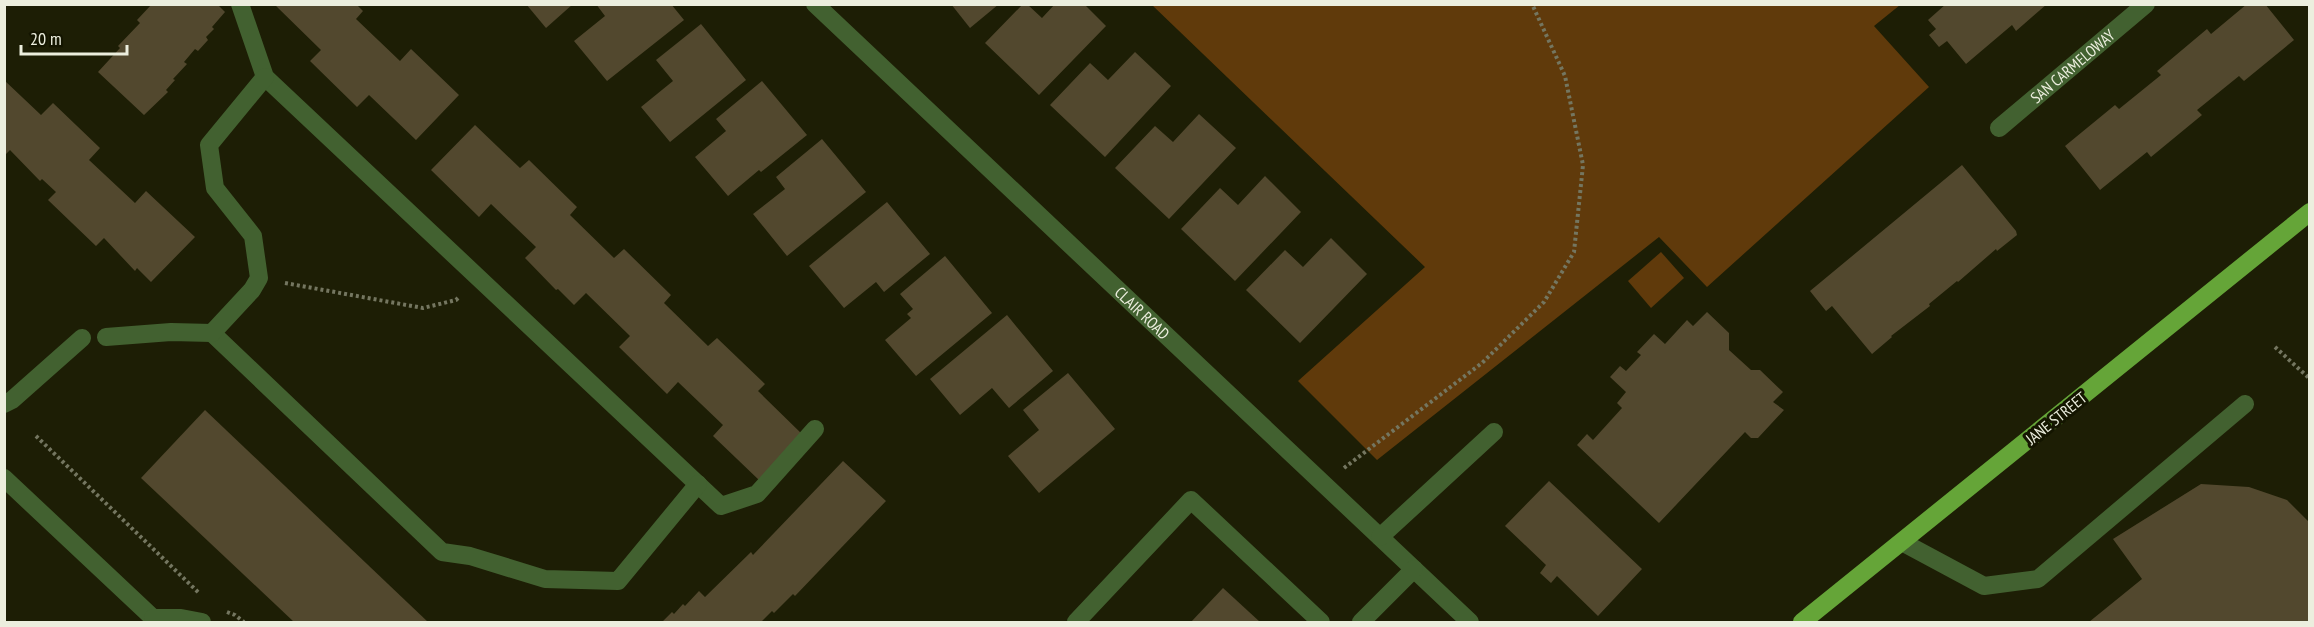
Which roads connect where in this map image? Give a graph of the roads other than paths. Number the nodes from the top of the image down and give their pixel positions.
1 (240, 4) edge
2 (815, 4) edge
3 (2146, 4) edge
4 (265, 77) junction
5 (1999, 128) dead end
6 (2310, 212) edge
7 (212, 333) junction
8 (106, 337) dead end
9 (81, 338) dead end
10 (4, 404) edge
11 (2245, 404) dead end
12 (815, 429) dead end
13 (1494, 432) dead end
14 (4, 478) edge
15 (698, 484) junction
16 (1380, 537) junction
17 (1902, 542) junction
18 (1414, 569) junction
19 (153, 620) edge
20 (202, 622) edge
21 (1076, 622) edge
22 (1321, 622) edge
23 (1361, 622) edge
24 (1470, 622) edge
25 (1802, 622) edge

1 - 4 street
2 - 16 street, CLAIR ROAD
3 - 5 street, SAN CARMELOWAY
4 - 7 street
4 - 15 street
6 - 17 main road, JANE STREET
7 - 8 street
7 - 15 street
9 - 10 street
11 - 17 street
12 - 15 street
13 - 16 street
14 - 19 street
16 - 18 street, CLAIR ROAD
17 - 25 main road, JANE STREET
18 - 23 street
18 - 24 street, CLAIR ROAD
19 - 20 street
21 - 22 street

